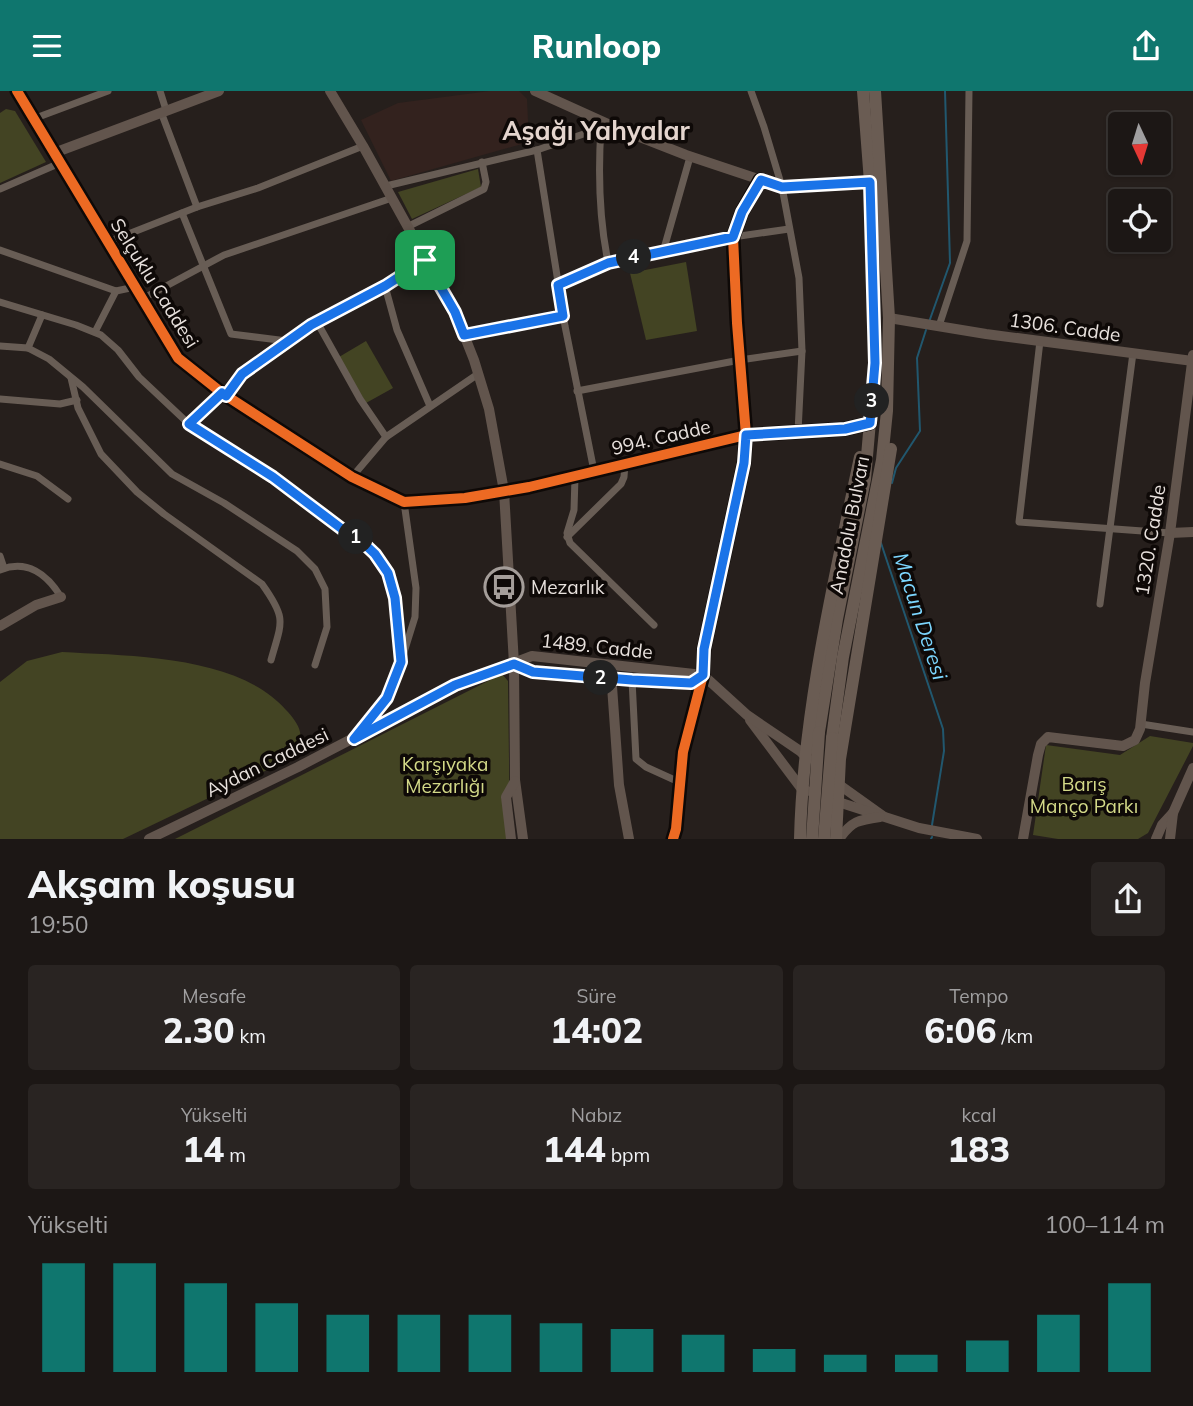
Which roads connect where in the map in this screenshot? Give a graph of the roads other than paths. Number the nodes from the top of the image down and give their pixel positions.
1 (16, 91) edge
2 (108, 91) edge
3 (160, 91) edge
4 (219, 91) edge
5 (330, 91) edge
6 (535, 91) edge
7 (751, 91) edge
8 (863, 91) edge
9 (875, 91) edge
10 (969, 91) edge
11 (163, 111) junction
12 (33, 119) junction
13 (601, 125) junction
14 (363, 146) junction
15 (537, 150) junction
16 (690, 157) junction
17 (57, 158) junction
18 (482, 162) junction
19 (761, 180) junction
20 (870, 182) junction
21 (386, 186) junction
22 (782, 187) junction
23 (0, 189) edge
24 (392, 198) junction
25 (197, 207) junction
26 (182, 213) junction
27 (407, 226) junction
28 (789, 229) junction
29 (733, 237) junction
30 (108, 242) junction
31 (0, 250) edge
32 (663, 252) junction
33 (425, 260) junction
34 (608, 263) junction
35 (204, 266) junction
36 (558, 285) junction
37 (385, 286) junction
38 (135, 287) junction
39 (116, 291) junction
40 (142, 299) junction
41 (0, 302) edge
42 (42, 314) junction
43 (563, 316) junction
44 (889, 318) junction
45 (317, 322) junction
46 (932, 324) junction
47 (95, 333) junction
48 (464, 335) junction
49 (288, 341) junction
50 (1040, 341) junction
51 (0, 346) edge
52 (28, 348) junction
53 (802, 351) junction
54 (1133, 353) junction
55 (1193, 359) edge
56 (740, 360) junction
57 (478, 374) junction
58 (71, 377) junction
59 (577, 391) junction
60 (224, 394) junction
61 (0, 399) edge
62 (77, 400) junction
63 (430, 406) junction
64 (887, 411) junction
65 (870, 423) junction
66 (189, 424) junction
67 (798, 432) junction
68 (746, 435) junction
69 (386, 437) junction
70 (625, 463) junction
71 (0, 464) edge
72 (594, 471) junction
73 (352, 477) junction
74 (575, 477) junction
75 (504, 491) junction
76 (68, 499) dead end
77 (404, 502) junction
78 (1110, 529) junction
79 (1193, 532) edge
80 (1170, 533) junction
81 (567, 537) junction
82 (0, 556) edge
83 (2, 569) edge
84 (61, 597) joint
85 (1100, 604) dead end
86 (654, 625) dead end
87 (0, 626) edge
88 (271, 660) dead end
89 (401, 662) junction
90 (514, 664) junction
91 (315, 665) dead end
92 (611, 666) junction
93 (703, 675) junction
94 (610, 678) junction
95 (632, 680) junction
96 (747, 715) junction
97 (1141, 725) junction
98 (1193, 731) edge
99 (354, 739) junction
100 (806, 757) junction
101 (1193, 768) edge
102 (515, 781) junction
103 (679, 782) junction
104 (838, 785) junction
105 (801, 788) junction
106 (837, 803) junction
107 (1173, 813) junction
108 (883, 816) junction
109 (149, 839) edge
110 (511, 839) edge
111 (523, 839) edge
112 (629, 839) edge
113 (673, 839) edge
114 (800, 839) edge
115 (812, 839) edge
116 (824, 839) edge
117 (837, 839) edge
118 (977, 839) edge
119 (1023, 839) edge
120 (1156, 839) edge
121 (1170, 839) edge

1 - 12 street, Selçuklu Caddesi
2 - 12 street
3 - 11 street
4 - 11 street
5 - 14 street
6 - 13 street
7 - 22 street
8 - 20 main road, Anadolu Bulvarı
9 - 44 main road, Anadolu Bulvarı
10 - 46 street
11 - 17 street
11 - 25 street
12 - 17 street, Selçuklu Caddesi
13 - 15 street
13 - 16 street
13 - 34 street
14 - 21 street
14 - 25 street
15 - 18 street
15 - 36 street
16 - 19 street
16 - 32 street
17 - 23 street
17 - 30 street, Selçuklu Caddesi
18 - 21 street
18 - 27 street
19 - 22 street
19 - 29 street
20 - 22 street
20 - 65 main road, Anadolu Bulvarı
21 - 24 street
22 - 28 street
24 - 27 street
24 - 35 street
25 - 26 street
26 - 30 street
26 - 35 street
27 - 33 street
28 - 29 street
28 - 53 street
29 - 32 street
29 - 56 street
30 - 38 street, Selçuklu Caddesi
31 - 39 street
32 - 34 street
33 - 37 street
33 - 48 street
34 - 36 street
35 - 40 street
35 - 49 street
36 - 43 street
37 - 45 street
37 - 63 street
38 - 39 street
38 - 40 street, Selçuklu Caddesi
39 - 47 street
40 - 60 street, Selçuklu Caddesi
41 - 42 street
42 - 47 street
42 - 52 street
43 - 48 street
43 - 59 street
44 - 46 street, 1306. Cadde
44 - 64 main road, Anadolu Bulvarı
45 - 49 street
45 - 69 street
46 - 50 street, 1306. Cadde
47 - 66 street
48 - 57 street
49 - 60 street
50 - 54 street, 1306. Cadde
50 - 78 street
51 - 52 street
52 - 58 street
53 - 56 street
53 - 67 street
54 - 55 street, 1306. Cadde
54 - 78 street
55 - 80 street, 1320. Cadde
56 - 59 street
56 - 68 street
57 - 63 street
57 - 75 street
58 - 62 street
58 - 91 street
59 - 72 street
60 - 66 street
60 - 73 street, Selçuklu Caddesi
61 - 62 street
62 - 88 street
63 - 69 street
64 - 104 main road
64 - 116 main road, Anadolu Bulvarı, bridge
65 - 67 street, 994. Cadde
65 - 100 main road
65 - 115 main road, Anadolu Bulvarı, bridge
66 - 89 street
67 - 68 street, 994. Cadde
68 - 70 street, 994. Cadde
68 - 93 street
69 - 73 street
70 - 72 street, 994. Cadde
70 - 81 street
71 - 76 street
72 - 74 street, 994. Cadde
73 - 77 street, Selçuklu Caddesi
74 - 75 street, 994. Cadde
74 - 81 street
75 - 77 street, Selçuklu Caddesi
75 - 90 street
77 - 89 street
78 - 80 street
78 - 85 street
79 - 80 street
80 - 97 street, 1320. Cadde
81 - 86 street
82 - 83 street
83 - 84 street
84 - 87 street
89 - 99 street
90 - 92 street, 1489. Cadde
90 - 94 street, 1489. Cadde
90 - 99 street, Aydan Caddesi
90 - 102 street
92 - 93 street, 1489. Cadde
92 - 94 street
93 - 95 street, 1489. Cadde
93 - 96 street
93 - 103 street
94 - 95 street, 1489. Cadde
94 - 112 street
95 - 103 street
96 - 100 street
96 - 105 street
97 - 98 street
97 - 119 street
99 - 109 street, Aydan Caddesi
100 - 104 street
100 - 105 main road
101 - 107 street
102 - 110 street
102 - 111 street
103 - 113 street
104 - 106 main road
104 - 108 street
105 - 106 street
105 - 114 main road
106 - 108 street
106 - 117 main road
107 - 120 street
107 - 121 street
108 - 117 street
108 - 118 street

